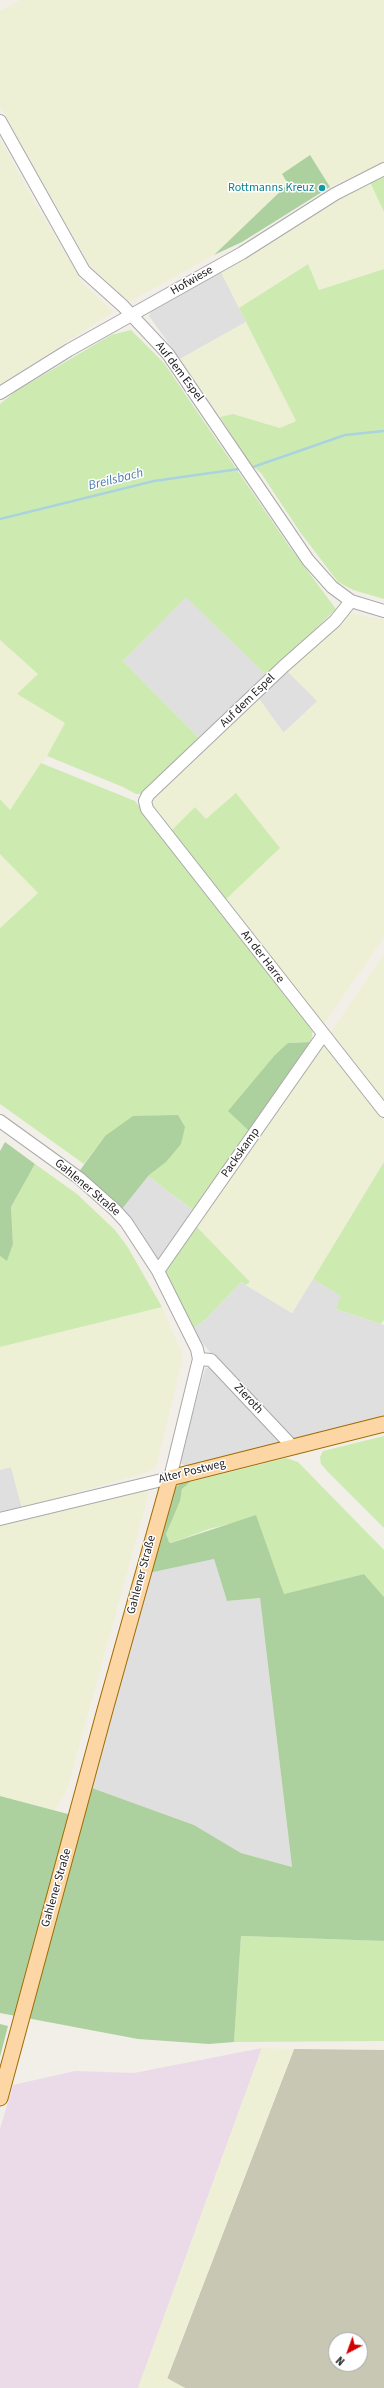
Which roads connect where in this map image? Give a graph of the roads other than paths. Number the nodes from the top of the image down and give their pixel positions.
1 (0, 121) edge
2 (384, 169) edge
3 (131, 316) junction
4 (0, 393) edge
5 (351, 602) junction
6 (384, 611) edge
7 (145, 801) joint
8 (323, 1035) junction
9 (384, 1111) edge
10 (0, 1121) edge
11 (158, 1271) junction
12 (199, 1359) junction
13 (384, 1424) edge
14 (293, 1447) junction
15 (170, 1478) junction
16 (0, 1519) edge
17 (0, 2098) edge

1 - 3 street, Auf dem Espel
2 - 3 street, Hofwiese
3 - 4 street, Hofwiese
3 - 5 street, Auf dem Espel
5 - 6 street, Auf dem Espel
5 - 7 street, Auf dem Espel
7 - 8 street, An der Harre
8 - 9 street, An der Harre
8 - 11 street, Packskamp
10 - 11 street, Gahlener Straße
11 - 12 street, Gahlener Straße
12 - 14 street, Zieroth
12 - 15 street, Gahlener Straße
13 - 14 main road, Alter Postweg
14 - 15 main road, Alter Postweg
15 - 16 street, Alter Postweg
15 - 17 main road, Gahlener Straße

